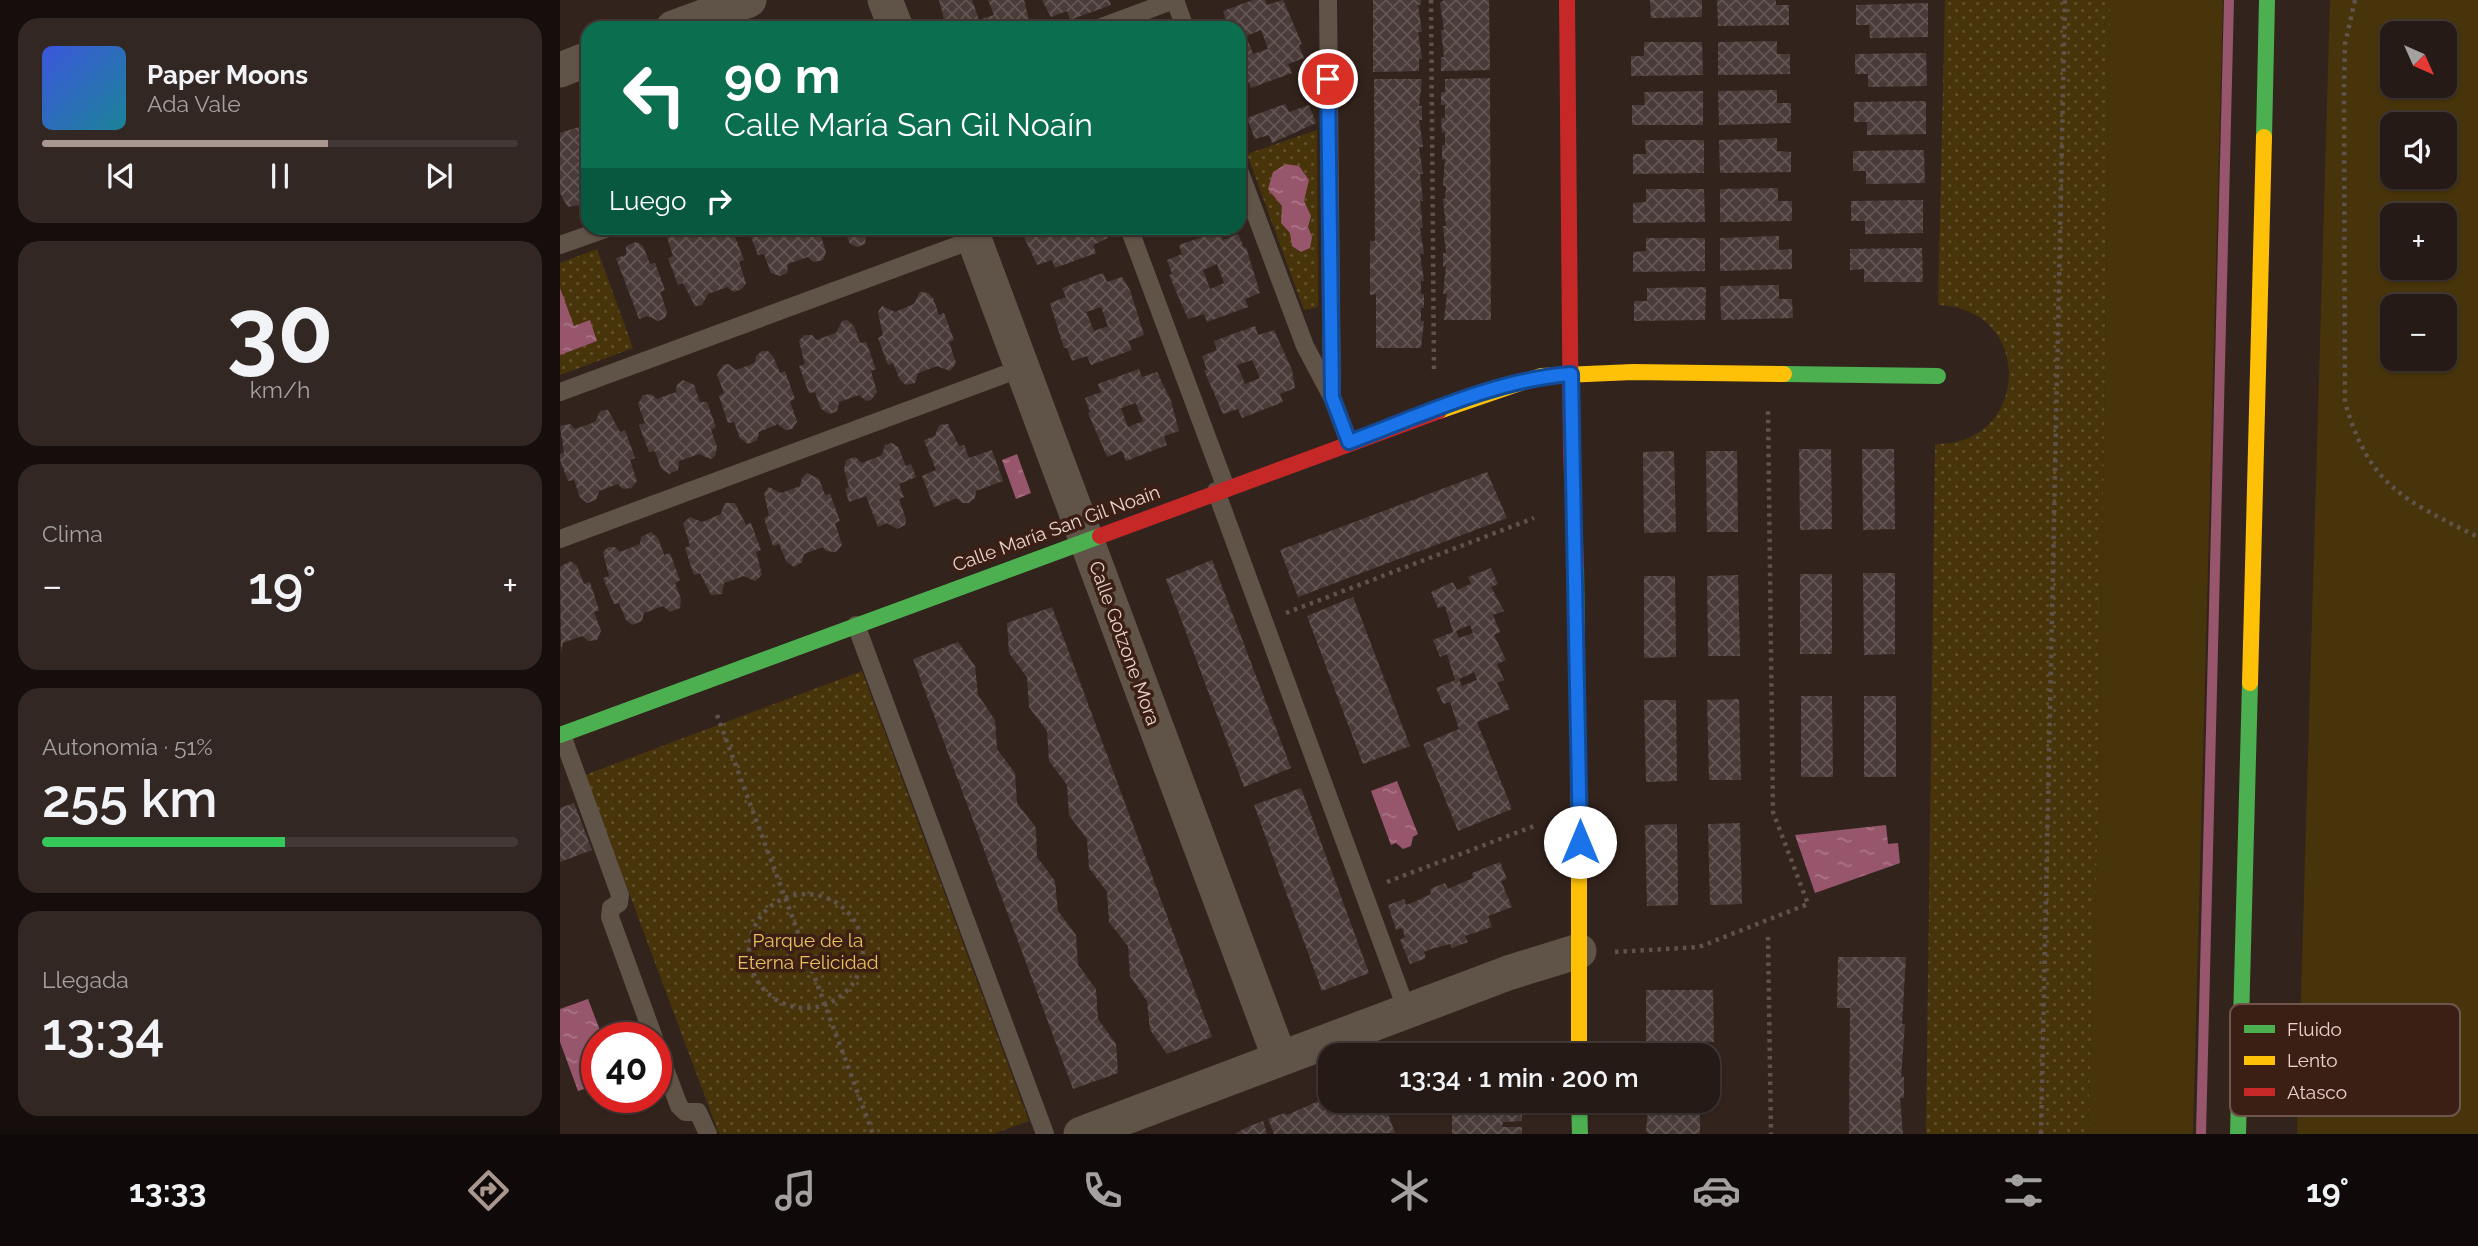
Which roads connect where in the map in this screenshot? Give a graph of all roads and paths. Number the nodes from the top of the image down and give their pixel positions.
1 (749, 0) edge
2 (885, 0) edge
3 (1175, 0) edge
4 (1328, 0) edge
5 (1431, 0) edge
6 (1567, 0) edge
7 (2065, 0) edge
8 (2267, 0) edge
9 (2354, 0) edge
10 (692, 21) edge
11 (893, 21) edge
12 (1118, 21) edge
13 (1182, 21) edge
14 (581, 62) edge
15 (560, 70) edge
16 (1246, 188) edge
17 (588, 235) edge
18 (967, 235) edge
19 (973, 235) edge
20 (1131, 235) edge
21 (560, 245) edge
22 (1022, 368) junction
23 (1434, 371) dead end
24 (1571, 374) junction
25 (1938, 376) dead end
26 (560, 392) edge
27 (1332, 397) junction
28 (1768, 406) dead end
29 (1349, 442) junction
30 (1221, 489) junction
31 (1534, 518) dead end
32 (2478, 537) edge
33 (560, 539) edge
34 (1086, 539) junction
35 (1264, 621) junction
36 (856, 625) junction
37 (705, 681) junction
38 (561, 735) edge
39 (1537, 825) dead end
40 (1363, 891) junction
41 (785, 897) junction
42 (1768, 937) dead end
43 (1579, 951) junction
44 (1615, 952) dead end
45 (2241, 1004) edge
46 (825, 1005) junction
47 (1407, 1011) junction
48 (648, 1022) edge
49 (1579, 1043) edge
50 (1280, 1059) junction
51 (672, 1087) edge
52 (1579, 1113) edge
53 (2238, 1116) edge
54 (708, 1134) edge
55 (873, 1134) edge
56 (1045, 1134) edge
57 (1081, 1134) edge
58 (1580, 1134) edge
59 (1771, 1134) edge
60 (2040, 1134) edge
61 (2238, 1134) edge

1 - 10 street
2 - 11 street
3 - 12 lane
3 - 13 lane
4 - 27 lane
5 - 23 path
6 - 24 main road
7 - 60 path
8 - 45 main road
9 - 32 path
14 - 15 street
16 - 27 lane
17 - 21 lane
18 - 26 lane
19 - 22 street, Calle Gotzone Mora
20 - 30 lane
22 - 33 lane
22 - 34 street, Calle Gotzone Mora
24 - 25 main road, Calle María San Gil Noaín
24 - 29 main road, Calle María San Gil Noaín
24 - 43 main road
27 - 29 lane
28 - 44 path
29 - 30 main road, Calle María San Gil Noaín
30 - 34 main road, Calle María San Gil Noaín
30 - 35 lane
31 - 35 path
34 - 36 main road, Calle María San Gil Noaín
34 - 50 street, Calle Gotzone Mora
35 - 40 lane
36 - 37 main road, Calle María San Gil Noaín
36 - 56 lane
37 - 38 main road, Calle María San Gil Noaín
37 - 41 path
38 - 48 lane
39 - 40 path
40 - 47 lane
41 - 46 path
41 - 46 path
41 - 46 path
42 - 59 path
43 - 47 street
43 - 49 main road
46 - 55 path
47 - 50 street
50 - 57 street
51 - 54 lane
52 - 58 main road
53 - 61 main road

